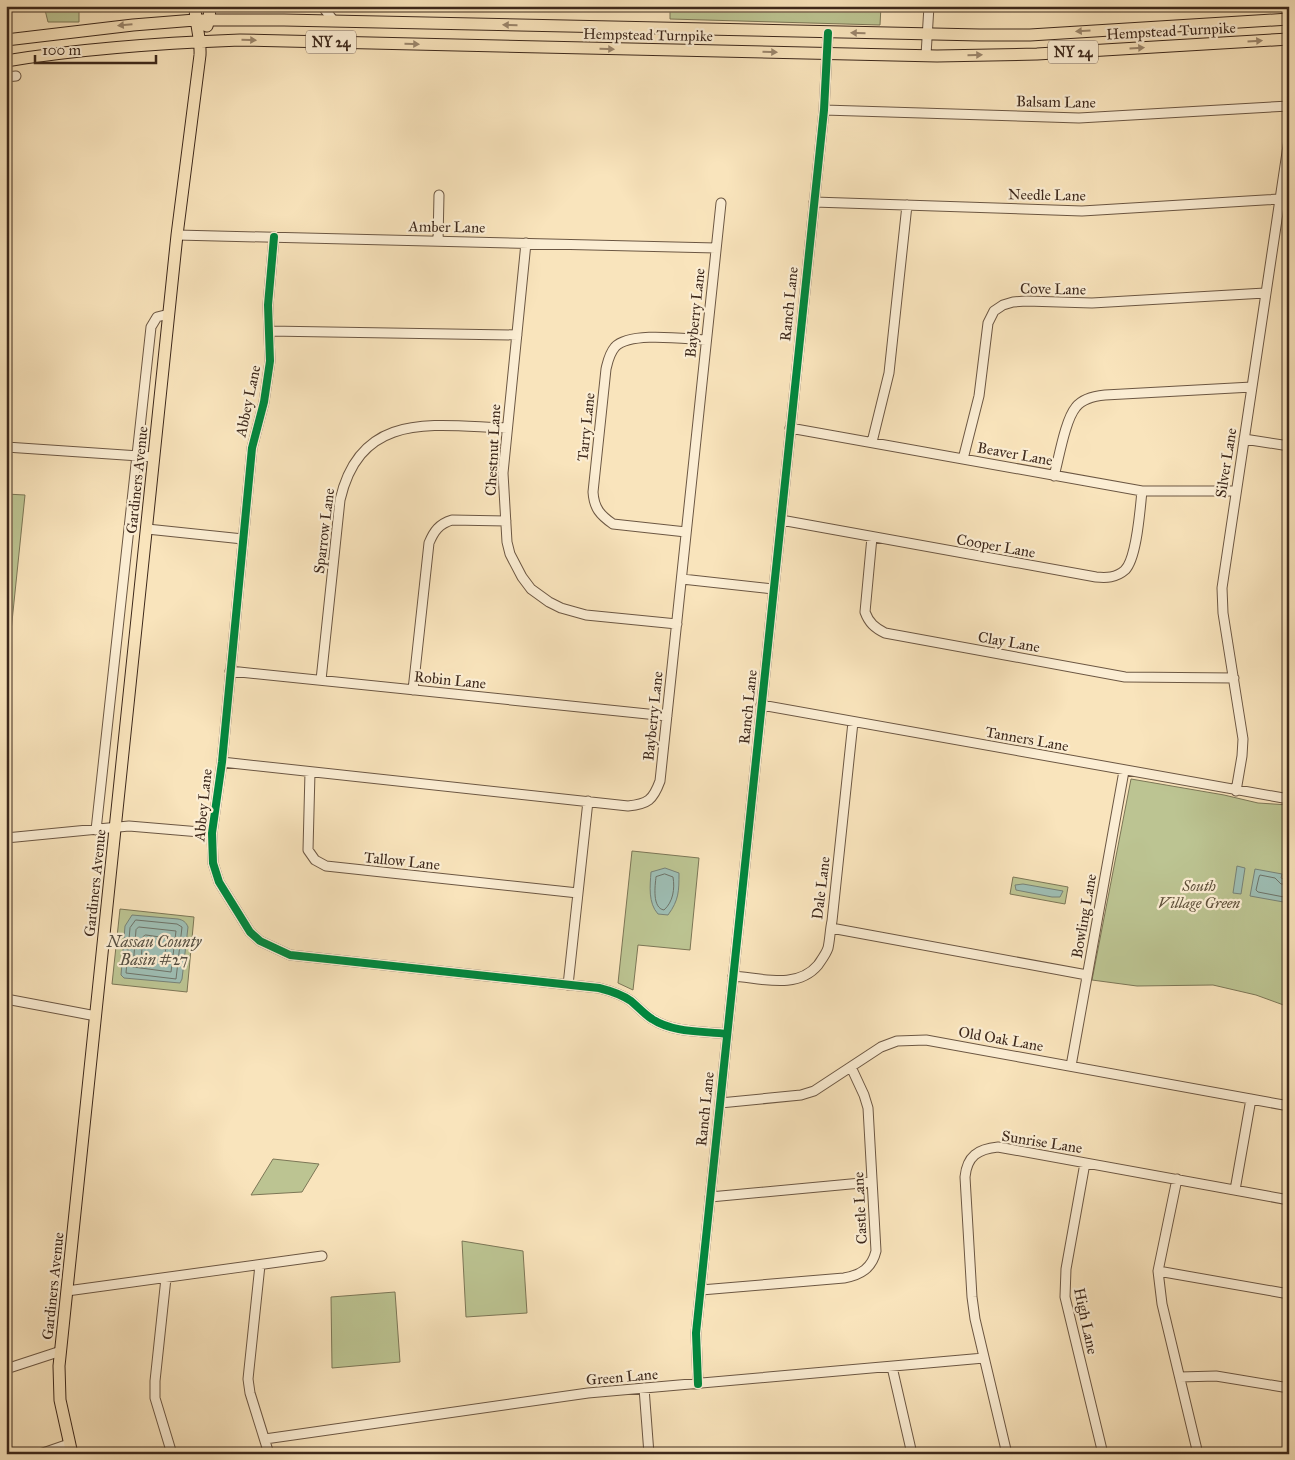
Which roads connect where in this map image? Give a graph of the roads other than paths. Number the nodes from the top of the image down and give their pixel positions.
1 (195, 6) edge
2 (210, 6) edge
3 (322, 6) edge
4 (929, 6) edge
5 (1289, 19) edge
6 (195, 20) junction
7 (209, 20) junction
8 (334, 21) junction
9 (828, 33) junction
10 (928, 34) junction
11 (1289, 39) edge
12 (6, 40) edge
13 (200, 42) junction
14 (827, 53) junction
15 (926, 55) junction
16 (6, 60) edge
17 (16, 76) dead end
18 (6, 77) edge
19 (1289, 106) edge
20 (824, 110) junction
21 (1289, 139) edge
22 (439, 196) dead end
23 (1280, 199) junction
24 (814, 202) junction
25 (721, 203) dead end
26 (907, 205) junction
27 (177, 235) junction
28 (274, 237) junction
29 (438, 241) junction
30 (526, 243) junction
31 (716, 248) junction
32 (1265, 293) junction
33 (169, 314) junction
34 (269, 331) junction
35 (517, 335) junction
36 (706, 340) junction
37 (1252, 387) junction
38 (507, 428) junction
39 (790, 428) junction
40 (1244, 439) junction
41 (872, 442) junction
42 (6, 446) edge
43 (1289, 446) edge
44 (136, 456) junction
45 (154, 457) junction
46 (963, 459) junction
47 (1054, 476) junction
48 (1142, 491) junction
49 (1236, 491) junction
50 (781, 520) junction
51 (506, 521) junction
52 (147, 529) junction
53 (686, 532) junction
54 (872, 537) junction
55 (243, 539) junction
56 (682, 579) junction
57 (773, 589) junction
58 (677, 624) junction
59 (230, 671) junction
60 (1234, 678) junction
61 (321, 680) junction
62 (413, 690) junction
63 (762, 705) junction
64 (667, 716) junction
65 (853, 722) junction
66 (222, 762) junction
67 (1124, 771) junction
68 (310, 772) junction
69 (1236, 791) junction
70 (1289, 799) edge
71 (588, 801) junction
72 (116, 828) junction
73 (96, 830) junction
74 (212, 833) junction
75 (6, 838) edge
76 (578, 893) junction
77 (831, 928) junction
78 (1087, 975) junction
79 (733, 976) junction
80 (568, 985) junction
81 (6, 999) edge
82 (96, 1016) junction
83 (727, 1034) junction
84 (1071, 1066) junction
85 (851, 1067) junction
86 (1251, 1099) junction
87 (720, 1103) junction
88 (1289, 1106) edge
89 (1085, 1163) junction
90 (1176, 1180) junction
91 (872, 1182) junction
92 (1234, 1190) junction
93 (710, 1197) junction
94 (1289, 1200) edge
95 (322, 1256) dead end
96 (260, 1265) junction
97 (1158, 1271) junction
98 (166, 1278) junction
99 (701, 1290) junction
100 (67, 1291) junction
101 (1289, 1294) edge
102 (61, 1351) junction
103 (984, 1358) junction
104 (892, 1367) junction
105 (6, 1368) edge
106 (1180, 1377) junction
107 (698, 1384) junction
108 (644, 1388) junction
109 (1289, 1388) edge
110 (265, 1439) junction
111 (70, 1449) edge
112 (40, 1454) edge
113 (172, 1454) edge
114 (269, 1454) edge
115 (648, 1454) edge
116 (912, 1454) edge
117 (1007, 1454) edge
118 (1103, 1454) edge
119 (1198, 1454) edge

1 - 6 main road
2 - 7 main road
3 - 8 street
4 - 10 street
5 -> 10 main road, Hempstead Turnpike / NY 24
6 - 7 main road, Hempstead Turnpike / NY 24
6 -> 12 main road, Hempstead Turnpike / NY 24
6 - 13 main road
7 - 8 main road, Hempstead Turnpike / NY 24
7 - 13 main road
9 -> 8 main road, Hempstead Turnpike / NY 24
10 -> 9 main road, Hempstead Turnpike / NY 24
9 - 14 street, Ranch Lane
10 - 15 street
15 -> 11 main road, Hempstead Turnpike / NY 24
13 -> 14 main road, Hempstead Turnpike / NY 24
13 - 16 main road, Hempstead Turnpike / NY 24
13 - 27 main road, Gardiners Avenue
14 - 15 main road, Hempstead Turnpike / NY 24
14 - 20 street, Ranch Lane
17 - 18 street
19 - 20 street, Balsam Lane
20 - 24 street, Ranch Lane
21 - 23 street, Silver Lane
22 - 29 street
23 - 26 street, Needle Lane
23 - 32 street, Silver Lane
24 - 26 street, Needle Lane
24 - 39 street, Ranch Lane
25 - 31 street, Bayberry Lane
26 - 41 street
27 - 28 street, Amber Lane
27 - 33 main road, Gardiners Avenue
28 - 29 street, Amber Lane
28 - 34 street, Abbey Lane
29 - 30 street, Amber Lane
30 - 31 street, Amber Lane
30 - 35 street, Chestnut Lane
31 - 36 street, Bayberry Lane
32 - 37 street, Silver Lane
32 - 46 street, Cove Lane
33 - 44 street, Gardiners Avenue
33 - 45 main road, Gardiners Avenue
34 - 35 street
34 - 55 street, Abbey Lane
35 - 38 street, Chestnut Lane
36 - 53 street, Bayberry Lane
36 - 53 street, Tarry Lane
37 - 40 street, Silver Lane
37 - 47 street
38 - 51 street, Chestnut Lane
38 - 61 street, Sparrow Lane
39 - 41 street, Beaver Lane
39 - 50 street, Ranch Lane
40 - 43 street
40 - 49 street, Silver Lane
41 - 46 street, Beaver Lane
42 - 44 street
44 - 45 street
44 - 73 street, Gardiners Avenue
45 - 52 main road, Gardiners Avenue
46 - 47 street, Beaver Lane
47 - 48 street, Beaver Lane
48 - 49 street, Beaver Lane
48 - 54 street, Cooper Lane
49 - 60 street, Silver Lane
50 - 54 street, Cooper Lane
50 - 57 street, Ranch Lane
51 - 58 street, Chestnut Lane
51 - 62 street
52 - 55 street
52 - 72 main road, Gardiners Avenue
53 - 56 street, Bayberry Lane
54 - 60 street, Clay Lane
55 - 59 street, Abbey Lane
56 - 57 street
56 - 58 street, Bayberry Lane
57 - 63 street, Ranch Lane
58 - 64 street, Bayberry Lane
59 - 61 street, Robin Lane
59 - 66 street, Abbey Lane
60 - 69 street, Silver Lane
61 - 62 street, Robin Lane
62 - 64 street, Robin Lane
63 - 65 street, Tanners Lane
63 - 79 street, Ranch Lane
64 - 71 street, Bayberry Lane
65 - 67 street, Tanners Lane
65 - 77 street, Dale Lane
66 - 68 street, Bayberry Lane
66 - 74 street, Abbey Lane
67 - 69 street, Tanners Lane
67 - 78 street, Bowling Lane
68 - 71 street, Bayberry Lane
68 - 76 street, Tallow Lane
69 - 70 street, Tanners Lane
71 - 76 street
72 - 73 street
72 - 74 street
72 - 82 main road, Gardiners Avenue
73 - 75 street
74 - 80 street, Abbey Lane
76 - 80 street
77 - 78 street
77 - 79 street, Dale Lane
78 - 84 street, Bowling Lane
79 - 83 street, Ranch Lane
80 - 83 street, Abbey Lane
81 - 82 street
82 - 100 main road, Gardiners Avenue
83 - 87 street, Ranch Lane
84 - 85 street, Old Oak Lane
84 - 86 street, Old Oak Lane
85 - 87 street, Old Oak Lane
85 - 91 street, Castle Lane
86 - 88 street, Old Oak Lane
86 - 92 street
87 - 93 street, Ranch Lane
89 - 90 street, Sunrise Lane
89 - 103 street, Sunrise Lane
89 - 118 street, High Lane
90 - 92 street, Sunrise Lane
90 - 97 street
91 - 93 street
91 - 99 street, Castle Lane
92 - 94 street, Sunrise Lane
93 - 99 street, Ranch Lane
95 - 96 street
96 - 98 street
96 - 110 street
97 - 101 street
97 - 106 street
98 - 100 street
98 - 113 street
99 - 107 street, Ranch Lane
100 - 102 main road, Gardiners Avenue
102 - 105 street
102 - 111 main road, Gardiners Avenue
103 - 104 street, Green Lane
103 - 117 street, Sunrise Lane
104 - 107 street, Green Lane
104 - 116 street
106 - 109 street
106 - 119 street
107 - 108 street, Green Lane
108 - 110 street, Green Lane
108 - 115 street
110 - 114 street
111 - 112 street

